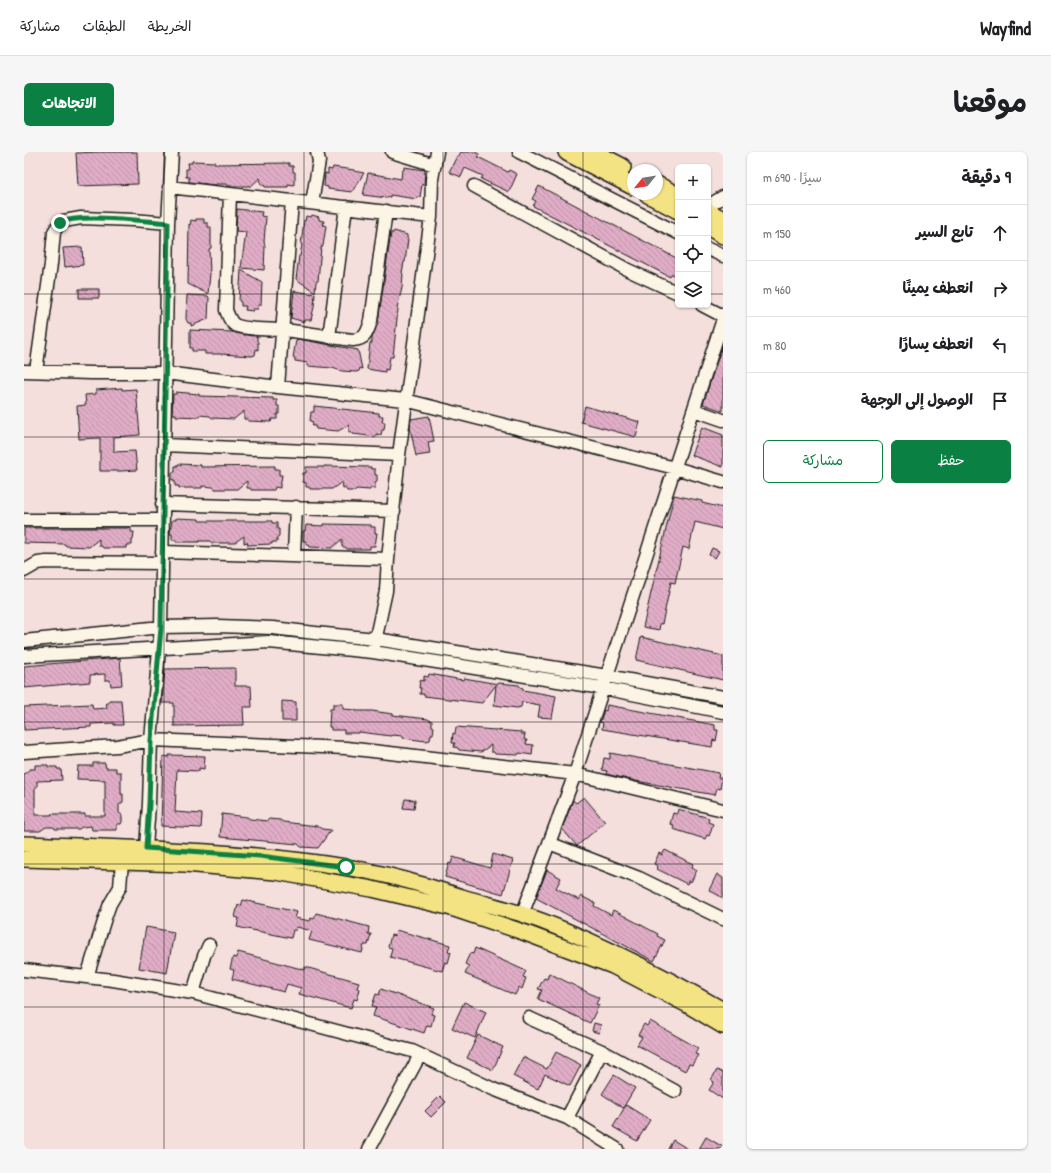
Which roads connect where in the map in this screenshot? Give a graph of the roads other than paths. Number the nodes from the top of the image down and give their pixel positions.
1 (172, 152) edge
2 (317, 152) edge
3 (392, 152) edge
4 (437, 152) edge
5 (519, 152) edge
6 (567, 152) edge
7 (593, 152) edge
8 (435, 165) junction
9 (627, 170) edge
10 (627, 183) edge
11 (474, 186) dead end
12 (169, 187) junction
13 (663, 189) edge
14 (230, 194) junction
15 (675, 195) edge
16 (723, 197) edge
17 (659, 200) edge
18 (292, 201) junction
19 (312, 203) junction
20 (711, 204) edge
21 (346, 207) junction
22 (675, 208) edge
23 (386, 211) junction
24 (711, 214) edge
25 (431, 217) junction
26 (723, 220) edge
27 (168, 223) junction
28 (711, 228) edge
29 (675, 231) edge
30 (723, 234) edge
31 (711, 250) edge
32 (723, 256) edge
33 (675, 292) edge
34 (708, 308) edge
35 (723, 316) edge
36 (723, 319) edge
37 (282, 330) junction
38 (329, 337) junction
39 (30, 371) edge
40 (165, 373) junction
41 (278, 387) junction
42 (406, 400) junction
43 (694, 410) junction
44 (723, 420) edge
45 (164, 445) junction
46 (399, 455) junction
47 (675, 468) junction
48 (723, 482) edge
49 (162, 504) junction
50 (296, 508) junction
51 (394, 511) junction
52 (24, 520) edge
53 (162, 520) junction
54 (294, 555) junction
55 (162, 558) junction
56 (388, 559) junction
57 (24, 571) edge
58 (161, 628) junction
59 (376, 639) junction
60 (24, 641) edge
61 (160, 648) junction
62 (373, 652) junction
63 (24, 656) edge
64 (607, 676) junction
65 (602, 688) junction
66 (723, 696) edge
67 (723, 712) edge
68 (151, 740) junction
69 (24, 752) edge
70 (575, 774) junction
71 (723, 810) edge
72 (549, 843) junction
73 (24, 844) edge
74 (146, 848) junction
75 (24, 860) edge
76 (122, 862) junction
77 (259, 864) junction
78 (522, 914) junction
79 (723, 919) edge
80 (209, 945) dead end
81 (24, 970) edge
82 (87, 977) junction
83 (193, 993) junction
84 (723, 1010) edge
85 (529, 1018) dead end
86 (723, 1026) edge
87 (602, 1051) junction
88 (420, 1055) junction
89 (675, 1091) dead end
90 (567, 1118) junction
91 (369, 1149) edge
92 (616, 1149) edge

1 - 12 street
2 - 19 street
3 - 8 street
4 - 8 street
5 - 29 street
6 - 10 highway
7 - 9 highway
8 - 25 street
11 - 33 street
12 - 14 street
12 - 27 street
13 - 15 highway
14 - 18 street
14 - 37 street
16 - 20 street
17 - 22 highway
18 - 19 street
18 - 37 street
19 - 21 street
21 - 23 street
21 - 38 street
23 - 25 street
23 - 38 street
24 - 26 highway
25 - 42 street
27 - 39 street
27 - 40 street
28 - 30 highway
31 - 32 street
34 - 35 street
36 - 43 street
37 - 38 street
37 - 41 street
39 - 40 street
40 - 41 street
40 - 45 street
41 - 42 street
42 - 46 street
42 - 47 street
43 - 44 street
43 - 47 street
45 - 46 street
45 - 49 street
46 - 51 street
47 - 48 street
47 - 64 street
49 - 50 street
49 - 53 street
50 - 51 street
50 - 54 street
51 - 56 street
52 - 53 street
53 - 55 street
54 - 55 street
54 - 56 street
55 - 57 street
55 - 58 street
56 - 59 street
58 - 59 street
58 - 60 street
58 - 61 street
59 - 62 street
59 - 64 street
61 - 62 street
61 - 63 street
61 - 68 street
62 - 65 street
64 - 65 street
64 - 66 street
65 - 67 street
65 - 70 street
68 - 69 street
68 - 70 street
68 - 74 street
70 - 71 street
70 - 72 street
72 - 78 street
72 - 79 street
73 - 74 main road
74 - 77 main road
75 - 76 main road
76 - 77 main road
76 - 82 street
77 - 78 main road
77 - 86 main road
78 - 84 main road
80 - 83 street
81 - 82 street
82 - 83 street
83 - 88 street
85 - 87 street
87 - 89 street
87 - 90 street
88 - 90 street
88 - 91 street
90 - 92 street

